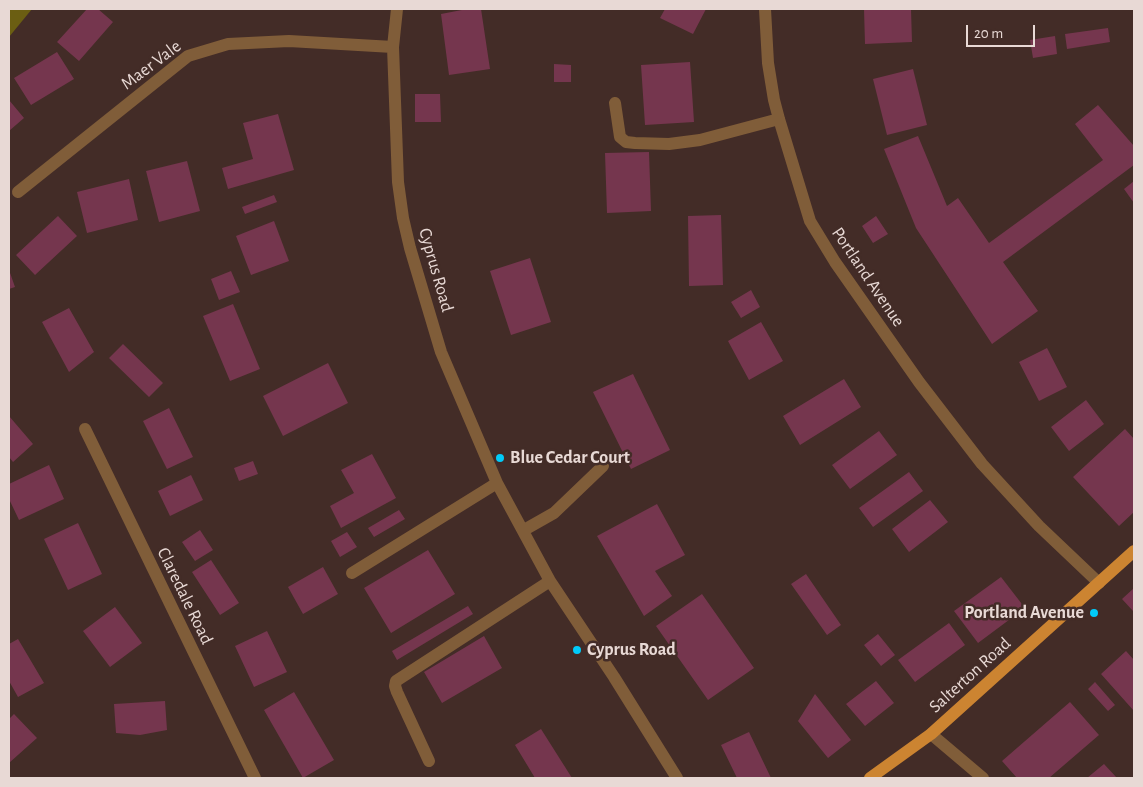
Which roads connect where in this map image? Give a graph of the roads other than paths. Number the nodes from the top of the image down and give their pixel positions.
1 (397, 9) edge
2 (765, 9) edge
3 (393, 47) junction
4 (615, 103) dead end
5 (778, 119) junction
6 (18, 192) dead end
7 (85, 429) dead end
8 (603, 466) dead end
9 (498, 482) junction
10 (524, 530) junction
11 (1134, 551) edge
12 (352, 573) dead end
13 (550, 581) junction
14 (1098, 584) junction
15 (931, 734) junction
16 (429, 761) dead end
17 (255, 778) edge
18 (677, 778) edge
19 (870, 778) edge
20 (983, 778) edge

1 - 3 street, Cyprus Road
2 - 5 street, Portland Avenue
3 - 6 street, Maer Vale
3 - 9 street, Cyprus Road
4 - 5 street
5 - 14 street, Portland Avenue
7 - 17 street, Claredale Road
8 - 10 street
9 - 10 street, Cyprus Road
9 - 12 street
10 - 13 street, Cyprus Road
11 - 14 main road, Salterton Road
13 - 16 street
13 - 18 street, Cyprus Road
14 - 15 main road, Salterton Road
15 - 19 main road, Salterton Road
15 - 20 street

